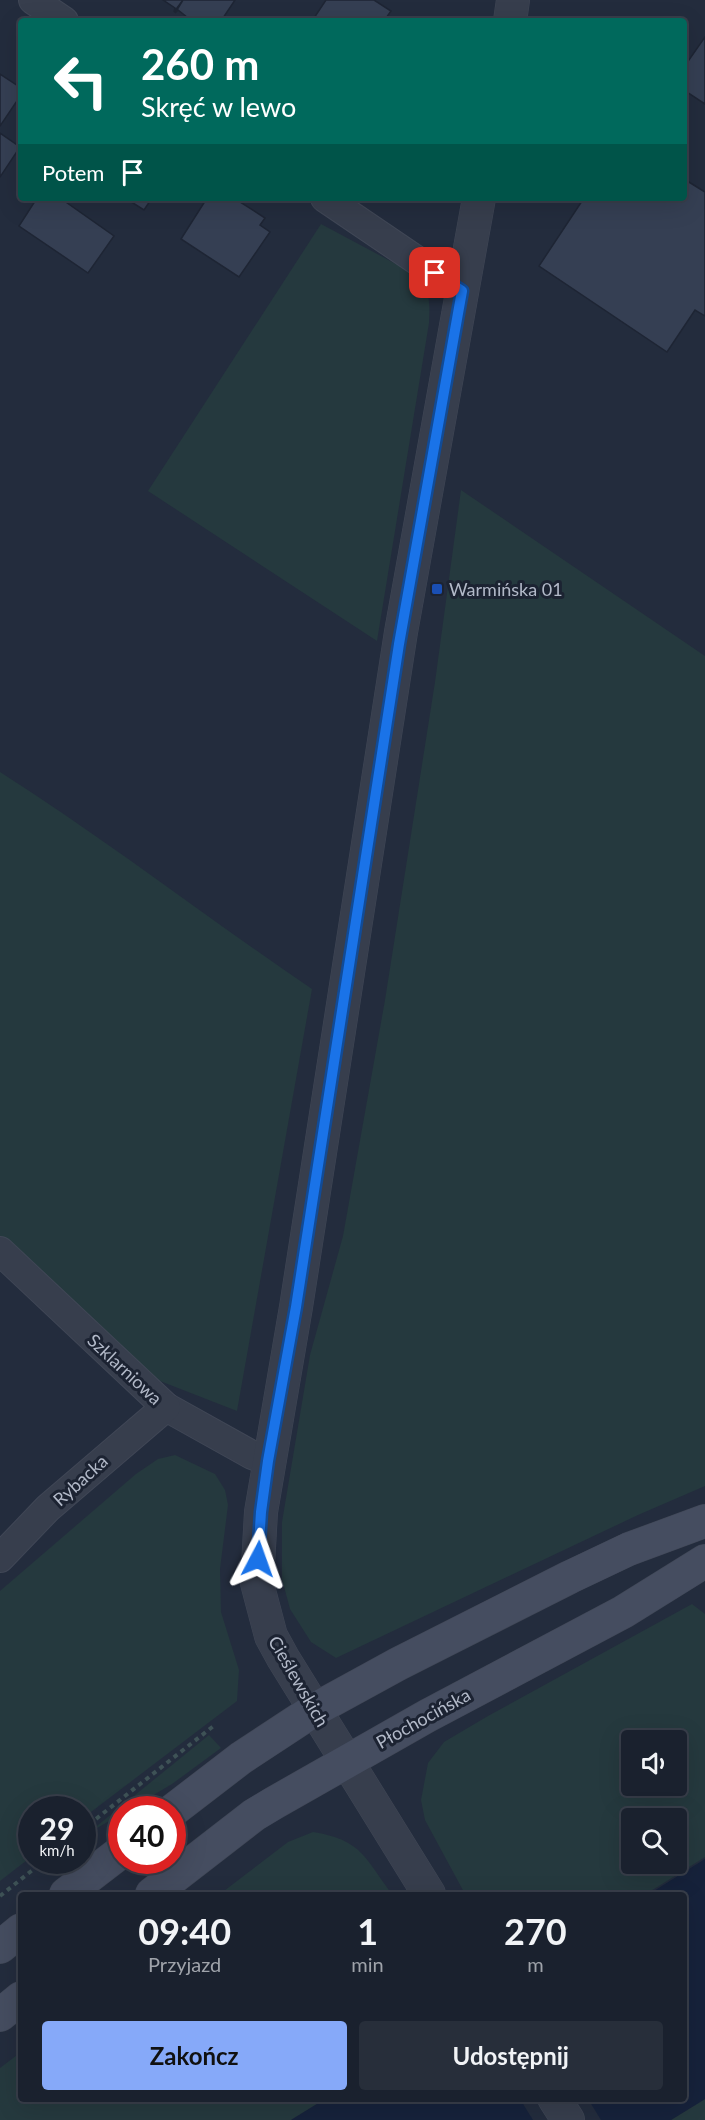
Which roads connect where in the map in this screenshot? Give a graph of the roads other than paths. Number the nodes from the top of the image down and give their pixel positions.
1 (33, 0) edge
2 (513, 0) edge
3 (60, 18) edge
4 (510, 18) edge
5 (329, 201) edge
6 (478, 201) edge
7 (462, 291) junction
8 (0, 1251) edge
9 (166, 1407) junction
10 (268, 1461) junction
11 (705, 1521) edge
12 (0, 1558) edge
13 (705, 1561) edge
14 (314, 1710) junction
15 (346, 1760) junction
16 (186, 1801) edge
17 (108, 1862) edge
18 (427, 1890) edge
19 (69, 1892) edge
20 (155, 1892) edge
21 (18, 1932) edge
22 (0, 1947) edge
23 (18, 2000) edge
24 (0, 2015) edge
25 (557, 2102) edge
26 (568, 2120) edge

1 - 3 street
2 - 4 street
5 - 7 street
6 - 7 street, Cieślewskich
7 - 10 street, Cieślewskich
8 - 9 street, Szklarniowa
9 - 10 street, Szklarniowa
9 - 12 street, Rybacka
10 - 14 street, Cieślewskich
11 - 14 main road
13 - 15 main road, Płochocińska
14 - 15 street, Cieślewskich
14 - 16 main road
15 - 18 street, Cieślewskich
15 - 20 main road, Płochocińska
17 - 19 main road
21 - 22 main road
23 - 24 main road
25 - 26 street

